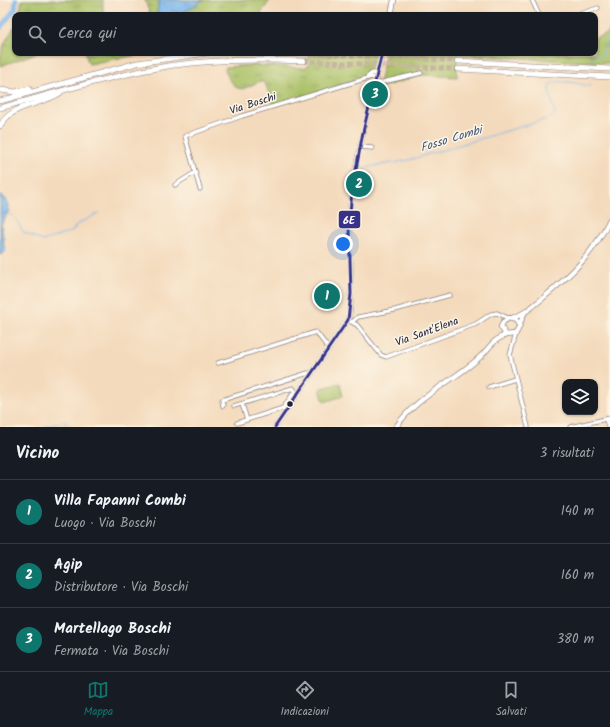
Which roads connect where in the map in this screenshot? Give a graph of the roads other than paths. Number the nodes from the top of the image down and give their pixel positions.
1 (394, 0) edge
2 (532, 0) edge
3 (598, 8) dead end
4 (392, 12) edge
5 (538, 12) edge
6 (586, 12) edge
7 (186, 56) edge
8 (381, 56) edge
9 (304, 61) tunnel mouth
10 (457, 61) tunnel mouth
11 (457, 69) tunnel mouth
12 (610, 69) edge
13 (421, 73) dead end
14 (377, 76) junction
15 (610, 77) edge
16 (63, 82) junction
17 (375, 84) junction
18 (0, 90) edge
19 (65, 90) junction
20 (0, 101) edge
21 (0, 108) edge
22 (0, 126) edge
23 (361, 147) junction
24 (372, 148) dead end
25 (194, 174) junction
26 (175, 185) dead end
27 (200, 189) dead end
28 (610, 219) edge
29 (450, 295) dead end
30 (524, 313) junction
31 (500, 314) junction
32 (510, 318) junction
33 (350, 321) junction
34 (503, 322) junction
35 (519, 325) junction
36 (502, 329) junction
37 (516, 334) junction
38 (507, 335) junction
39 (494, 342) junction
40 (513, 344) junction
41 (329, 349) junction
42 (218, 363) dead end
43 (312, 374) junction
44 (515, 379) junction
45 (489, 386) dead end
46 (242, 404) junction
47 (223, 406) dead end
48 (234, 406) dead end
49 (285, 410) junction
50 (608, 419) edge
51 (247, 420) junction
52 (237, 423) dead end
53 (275, 427) edge
54 (396, 427) edge
55 (528, 427) edge
56 (570, 427) edge
57 (608, 427) edge

1 - 4 main road
2 - 5 street
3 - 6 street
7 - 16 highway
8 - 14 main road
9 - 19 highway
10 - 12 highway
11 - 15 highway
13 - 17 street
14 - 17 main road
14 - 25 street, Via Boschi
16 - 18 highway
16 - 20 highway
17 - 23 main road
19 - 21 highway
19 - 22 highway
23 - 24 street
23 - 33 main road
25 - 26 street
25 - 27 street, Via Boschi
28 - 30 main road
29 - 33 street
30 - 32 main road
30 - 35 main road
31 - 32 street
31 - 33 street, Via Sant'Elena
31 - 34 street
32 - 34 main road
32 - 35 main road
33 - 41 main road
34 - 36 main road
35 - 37 main road
36 - 38 main road
36 - 39 main road
37 - 38 main road
37 - 40 street
38 - 39 main road
38 - 40 street
39 - 54 main road
40 - 44 street
41 - 42 street
41 - 43 main road
43 - 47 street
43 - 49 main road
44 - 45 street
44 - 55 street
46 - 48 street
46 - 49 street
46 - 51 street
49 - 51 street
49 - 53 main road
50 - 56 street
50 - 57 street
51 - 52 street

